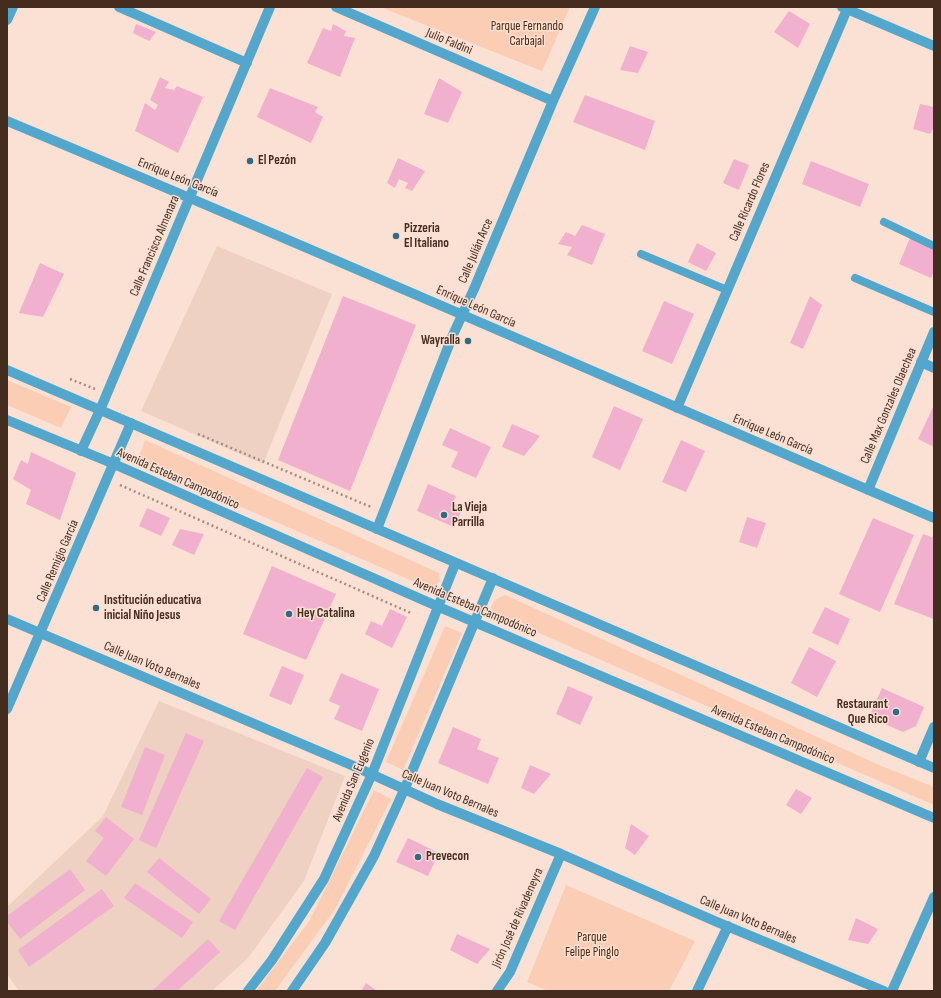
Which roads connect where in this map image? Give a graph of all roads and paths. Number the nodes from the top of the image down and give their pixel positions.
1 (13, 7) edge
2 (119, 7) edge
3 (270, 7) edge
4 (336, 7) edge
5 (595, 7) edge
6 (846, 8) edge
7 (7, 20) edge
8 (934, 46) edge
9 (247, 63) junction
10 (552, 101) junction
11 (7, 121) edge
12 (190, 197) junction
13 (884, 222) dead end
14 (934, 246) edge
15 (641, 254) dead end
16 (855, 278) dead end
17 (727, 290) junction
18 (934, 312) edge
19 (462, 315) junction
20 (934, 332) edge
21 (921, 362) junction
22 (934, 368) edge
23 (7, 370) edge
24 (63, 377) dead end
25 (107, 394) junction
26 (677, 408) junction
27 (100, 410) junction
28 (7, 420) edge
29 (131, 423) junction
30 (196, 434) dead end
31 (81, 451) junction
32 (114, 464) junction
33 (108, 479) junction
34 (868, 490) junction
35 (384, 513) junction
36 (934, 518) edge
37 (377, 529) junction
38 (455, 564) junction
39 (493, 578) junction
40 (438, 607) junction
41 (411, 613) dead end
42 (7, 619) edge
43 (475, 622) junction
44 (41, 634) junction
45 (7, 709) edge
46 (934, 727) edge
47 (918, 762) junction
48 (934, 768) edge
49 (372, 774) junction
50 (405, 788) junction
51 (934, 818) edge
52 (561, 854) junction
53 (934, 897) edge
54 (728, 926) junction
55 (248, 991) edge
56 (292, 991) edge
57 (497, 991) edge
58 (697, 991) edge
59 (884, 991) edge
60 (892, 991) edge

1 - 7 street
2 - 9 street
3 - 9 street, Calle Francisco Almenara
4 - 10 street, Julio Faldini
5 - 10 street, Calle Julián Arce
6 - 8 street
6 - 17 street, Calle Ricardo Flores
9 - 12 street, Calle Francisco Almenara
10 - 19 street, Calle Julián Arce
11 - 12 street, Enrique León García
12 - 19 street, Enrique León García
12 - 25 street, Calle Francisco Almenara
13 - 14 lane
15 - 17 lane
16 - 18 lane
17 - 26 street, Calle Ricardo Flores
19 - 26 street, Enrique León García
19 - 35 street, Calle Julián Arce
20 - 21 street, Calle Max Gonzales Olaechea
21 - 22 street
21 - 34 street, Calle Max Gonzales Olaechea
23 - 27 street
24 - 25 path
25 - 27 street, Calle Francisco Almenara
26 - 34 street, Enrique León García
27 - 29 street
27 - 31 street, Calle Francisco Almenara
28 - 31 street, Avenida Esteban Campodónico
29 - 32 street, Calle Remigio García
29 - 37 street
30 - 35 path
31 - 32 street, Avenida Esteban Campodónico
32 - 33 street, Calle Remigio García
32 - 40 street, Avenida Esteban Campodónico
33 - 41 path
33 - 44 street, Calle Remigio García
34 - 36 street, Enrique León García
35 - 37 street, Calle Julián Arce
37 - 38 street
38 - 39 street
38 - 40 street, Avenida San Eugenio
39 - 43 street
39 - 47 street
40 - 43 street, Avenida Esteban Campodónico
40 - 49 street, Avenida San Eugenio
42 - 44 street, Calle Juan Voto Bernales
43 - 50 street
43 - 51 street, Avenida Esteban Campodónico
44 - 45 street, Calle Remigio García
44 - 49 street, Calle Juan Voto Bernales
46 - 47 street
47 - 48 street
49 - 50 street, Calle Juan Voto Bernales
49 - 55 street, Avenida San Eugenio
50 - 52 street, Calle Juan Voto Bernales
50 - 56 street
52 - 54 street, Calle Juan Voto Bernales
52 - 57 street, Jirón José de Rivadeneyra
53 - 60 street
54 - 58 street
54 - 59 street, Calle Juan Voto Bernales

